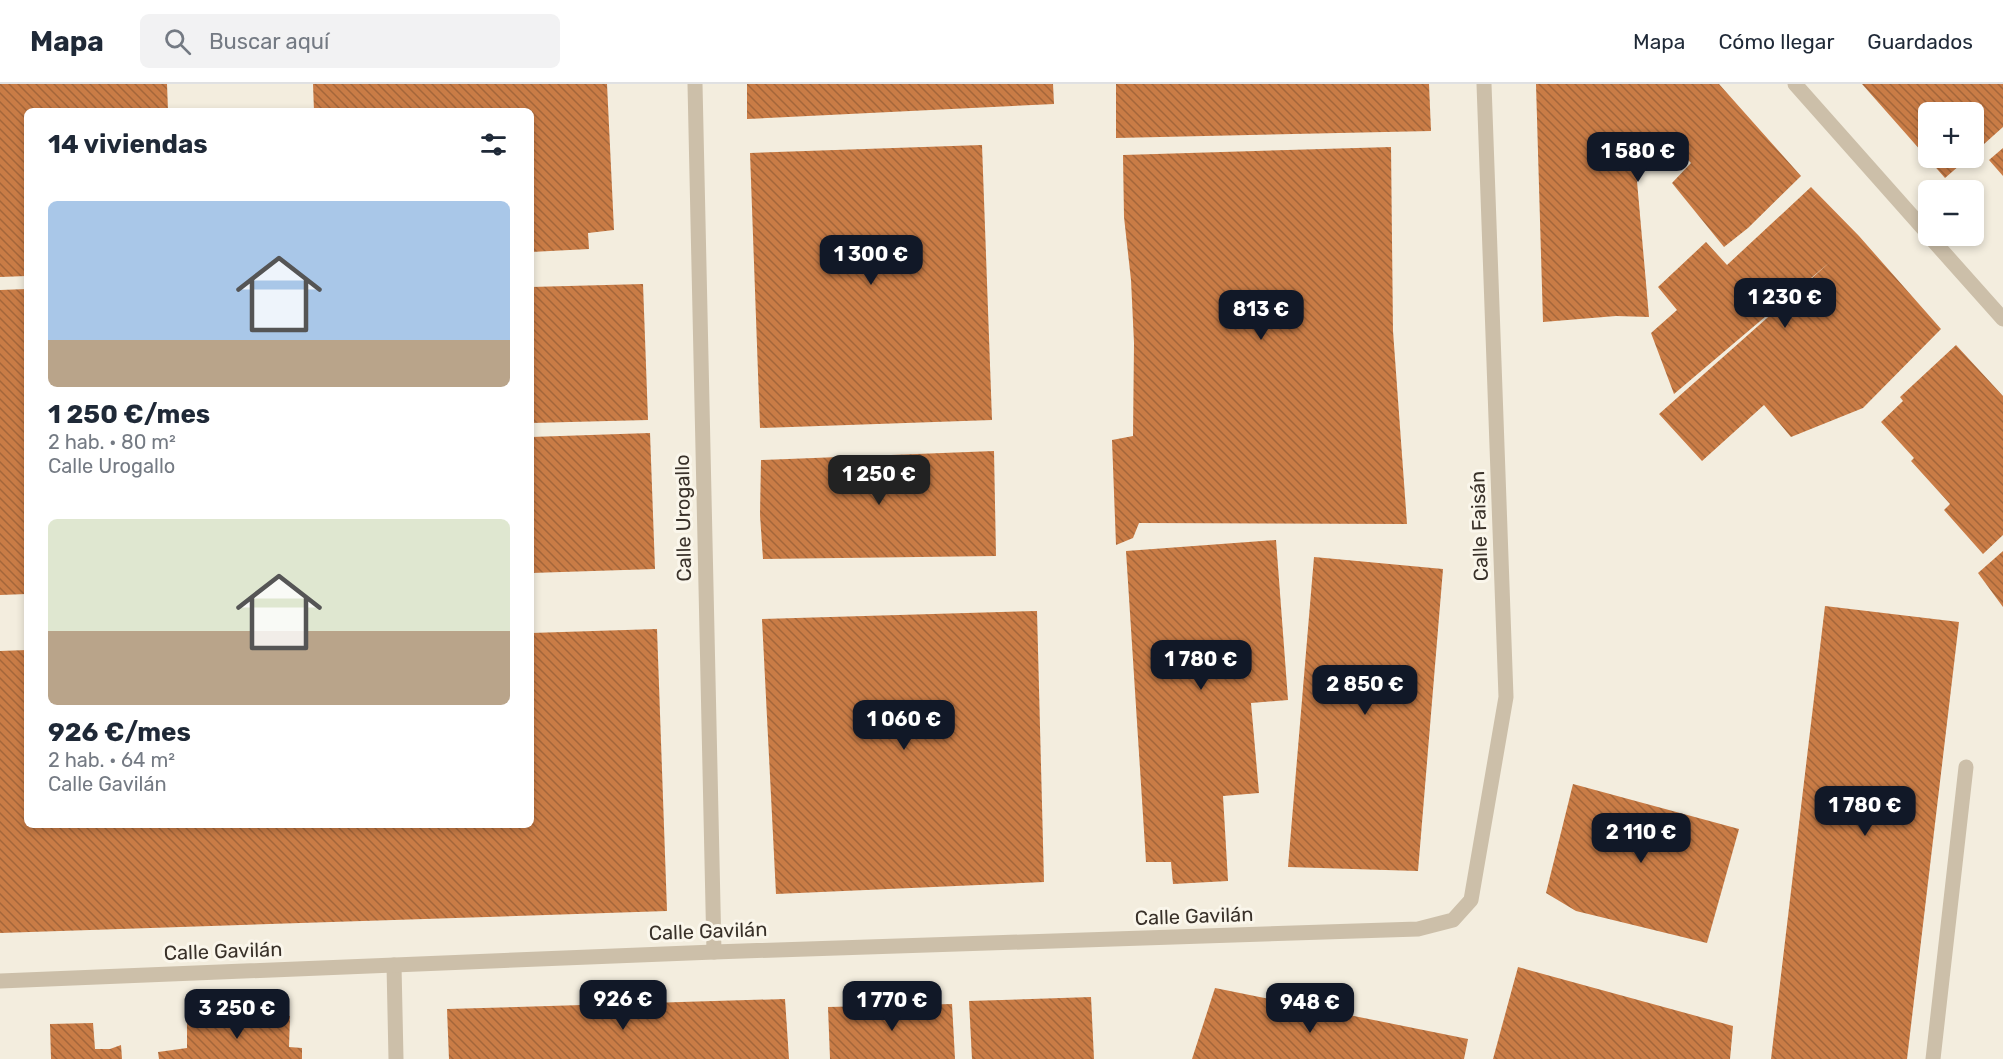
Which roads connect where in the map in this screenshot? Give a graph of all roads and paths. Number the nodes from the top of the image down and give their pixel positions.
1 (695, 84) edge
2 (1484, 84) edge
3 (1795, 84) edge
4 (1918, 223) edge
5 (1939, 246) edge
6 (2003, 318) edge
7 (1966, 767) dead end
8 (1418, 929) joint
9 (714, 952) junction
10 (394, 965) junction
11 (0, 981) edge
12 (396, 1059) edge
13 (1933, 1059) edge

1 - 9 street, Calle Urogallo
2 - 8 street, Calle Faisán
3 - 4 street
5 - 6 street
7 - 13 street
8 - 9 street, Calle Gavilán
9 - 10 street, Calle Gavilán
10 - 11 street, Calle Gavilán
10 - 12 street

